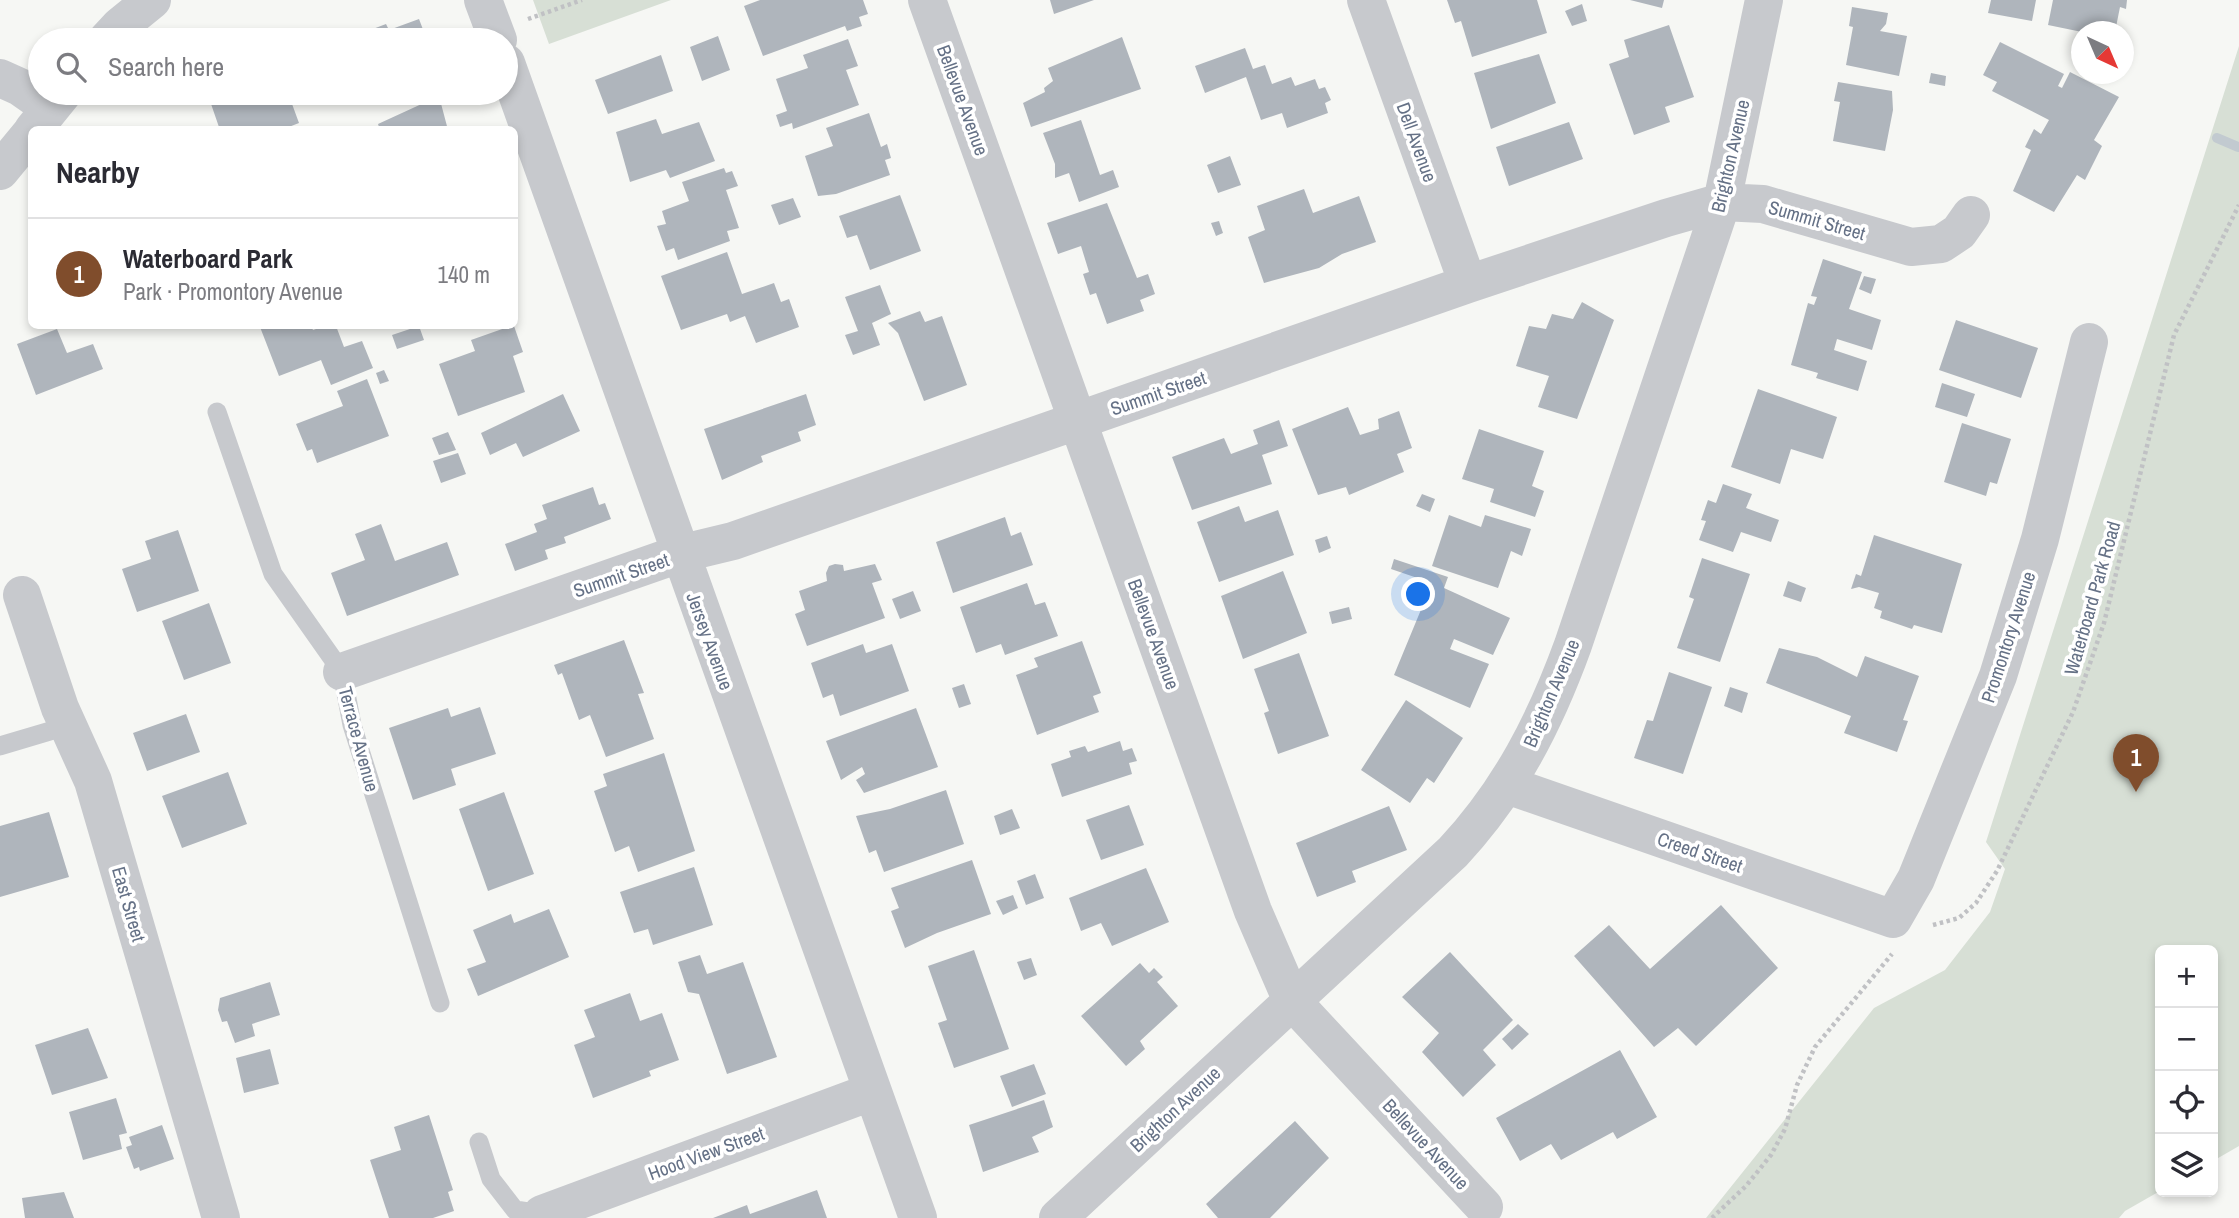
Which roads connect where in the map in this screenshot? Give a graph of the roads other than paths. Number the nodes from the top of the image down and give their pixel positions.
1 (152, 0) edge
2 (928, 0) edge
3 (1366, 0) edge
4 (1764, 0) edge
5 (118, 28) edge
6 (0, 78) edge
7 (28, 97) edge
8 (518, 98) edge
9 (28, 136) edge
10 (0, 171) edge
11 (1722, 202) junction
12 (1971, 215) dead end
13 (1468, 284) junction
14 (2089, 342) dead end
15 (217, 412) dead end
16 (1078, 422) junction
17 (680, 554) junction
18 (22, 595) dead end
19 (342, 672) junction
20 (68, 726) junction
21 (0, 746) edge
22 (1507, 785) junction
23 (1904, 922) joint
24 (1292, 1000) junction
25 (439, 1003) dead end
26 (871, 1092) junction
27 (479, 1142) dead end
28 (1485, 1207) dead end
29 (542, 1214) joint
30 (221, 1218) edge
31 (918, 1218) edge
32 (1058, 1218) edge

1 - 5 street
2 - 16 street, Bellevue Avenue
3 - 13 street, Dell Avenue
4 - 11 street, Brighton Avenue
6 - 7 street
8 - 17 street, Jersey Avenue
9 - 10 street
11 - 12 street, Summit Street
11 - 13 street, Summit Street
11 - 22 street, Brighton Avenue
13 - 16 street, Summit Street
14 - 23 street, Promontory Avenue
15 - 19 lane, Terrace Avenue
16 - 17 street, Summit Street
16 - 24 street, Bellevue Avenue
17 - 19 street, Summit Street
17 - 26 street, Jersey Avenue
18 - 20 street, East Street
19 - 25 lane, Terrace Avenue
20 - 21 lane
20 - 30 street, East Street
22 - 23 street, Creed Street
22 - 24 street, Brighton Avenue
24 - 28 street, Bellevue Avenue
24 - 32 street, Brighton Avenue
26 - 29 street, Hood View Street
26 - 31 street, Jersey Avenue
27 - 29 lane

